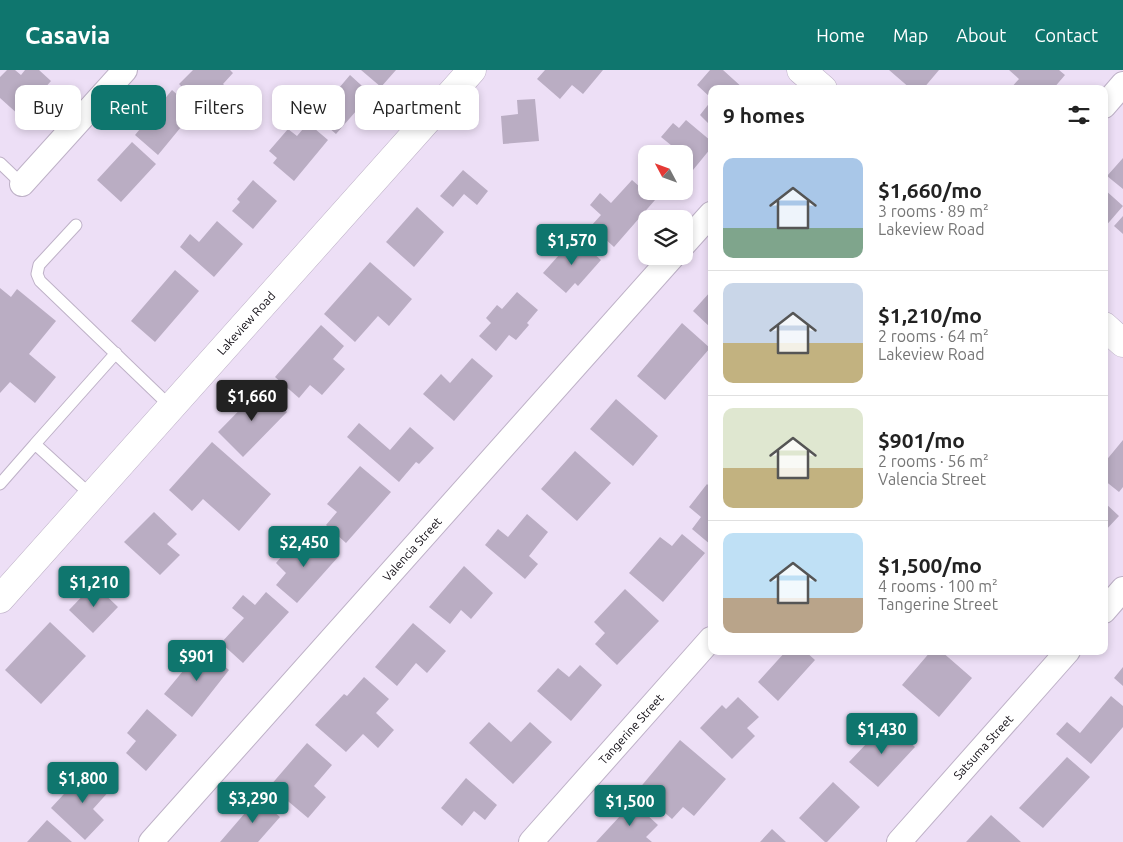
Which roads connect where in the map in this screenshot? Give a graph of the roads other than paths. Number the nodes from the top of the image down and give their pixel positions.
1 (125, 70) edge
2 (472, 70) edge
3 (1123, 84) edge
4 (1108, 101) edge
5 (0, 163) edge
6 (22, 184) joint
7 (708, 217) edge
8 (76, 224) dead end
9 (693, 234) edge
10 (665, 265) edge
11 (1108, 330) edge
12 (1123, 343) edge
13 (116, 353) junction
14 (171, 407) junction
15 (35, 444) junction
16 (0, 484) edge
17 (92, 496) junction
18 (1123, 589) edge
19 (0, 598) edge
20 (1108, 606) edge
21 (708, 642) edge
22 (1064, 655) edge
23 (151, 842) edge
24 (531, 842) edge
25 (899, 842) edge

1 - 6 street
2 - 14 street, Lakeview Road
3 - 4 street
5 - 6 lane
7 - 9 street
8 - 13 lane
10 - 23 street, Valencia Street
11 - 12 street
13 - 14 lane
13 - 15 lane
14 - 17 street, Lakeview Road
15 - 16 lane
15 - 17 lane
17 - 19 street, Lakeview Road
18 - 20 street
21 - 24 street, Tangerine Street
22 - 25 street, Satsuma Street

